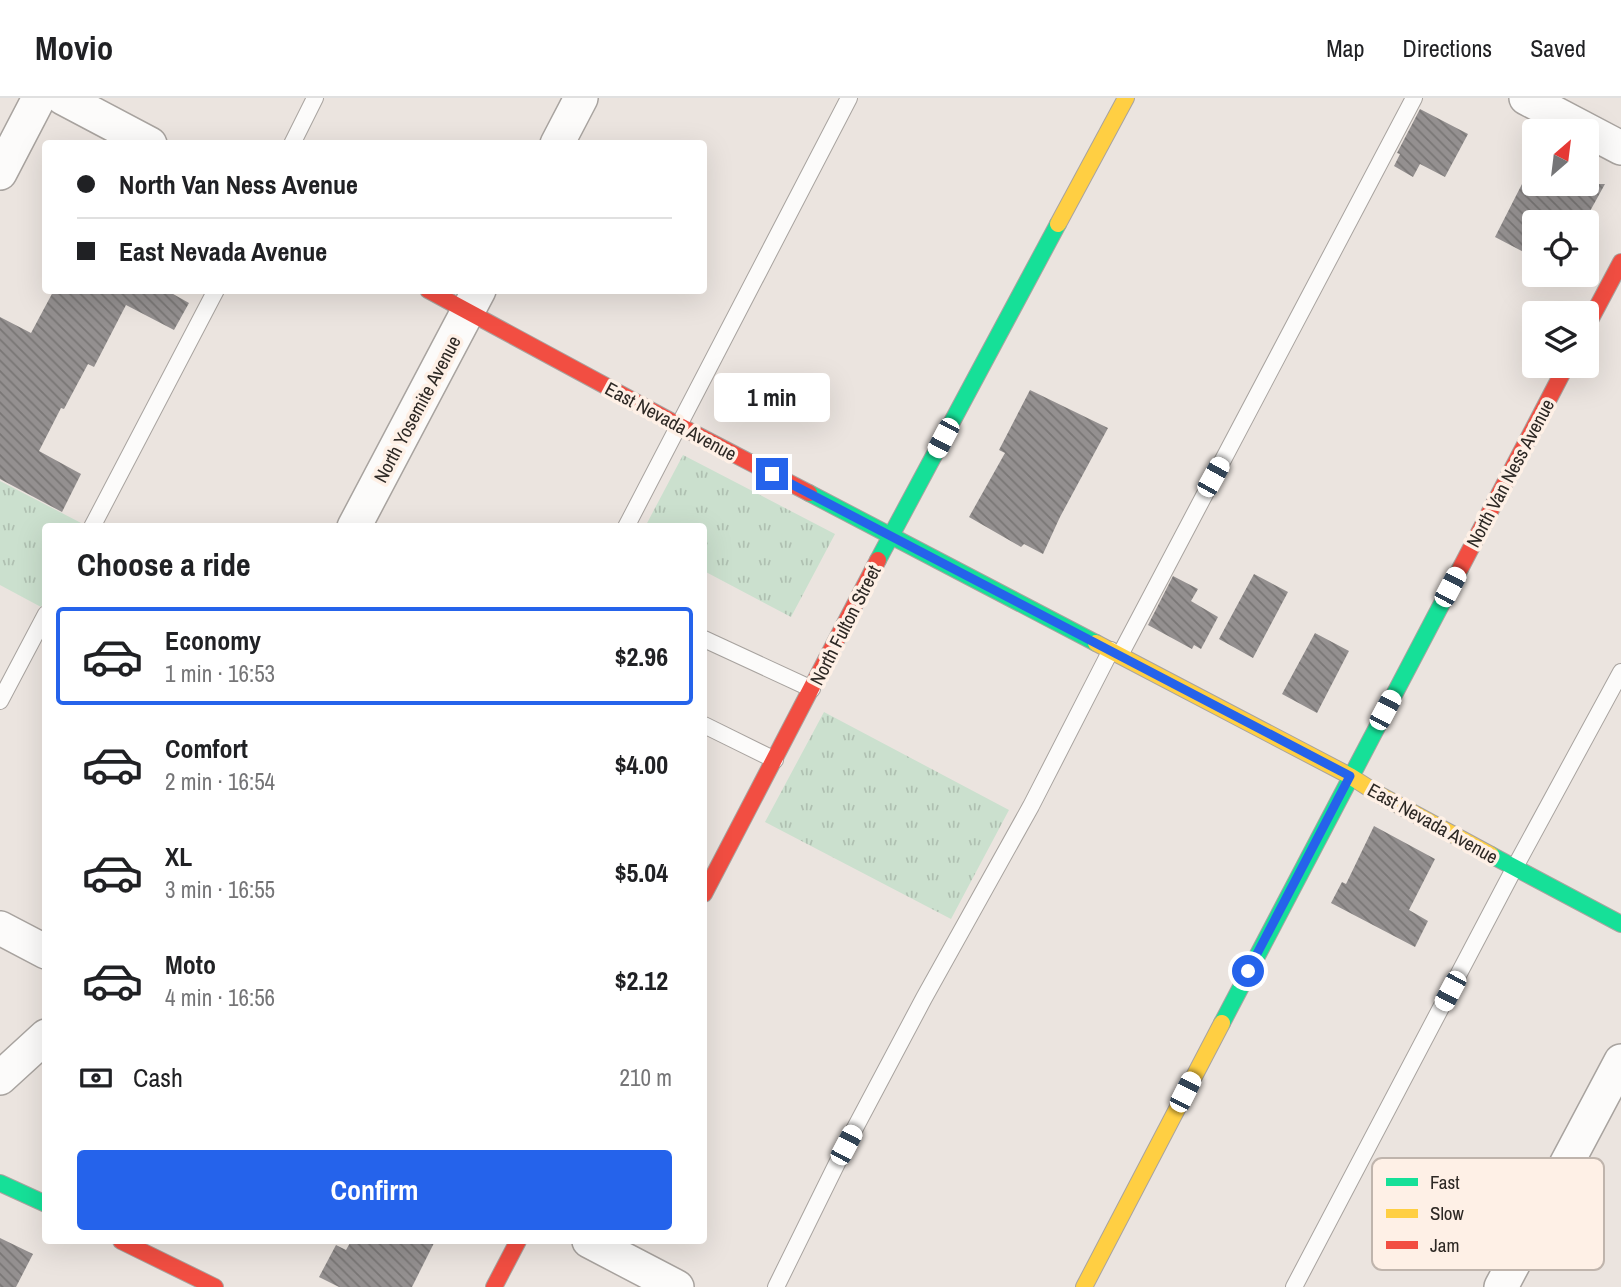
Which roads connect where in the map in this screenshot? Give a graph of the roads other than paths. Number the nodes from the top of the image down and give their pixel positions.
1 (39, 98) edge
2 (63, 98) edge
3 (315, 98) edge
4 (581, 98) edge
5 (849, 98) edge
6 (1126, 98) edge
7 (1414, 98) edge
8 (1526, 98) edge
9 (142, 140) edge
10 (294, 140) edge
11 (558, 140) edge
12 (1621, 148) edge
13 (0, 173) edge
14 (1621, 262) edge
15 (214, 294) edge
16 (444, 294) edge
17 (473, 301) edge
18 (1599, 303) edge
19 (1560, 378) edge
20 (678, 425) junction
21 (94, 523) edge
22 (356, 523) edge
23 (628, 523) edge
24 (891, 536) junction
25 (42, 622) edge
26 (707, 640) edge
27 (1115, 653) junction
28 (1621, 672) edge
29 (812, 689) junction
30 (0, 701) edge
31 (707, 726) edge
32 (775, 760) junction
33 (1350, 776) junction
34 (1515, 867) junction
35 (707, 888) edge
36 (1621, 924) edge
37 (0, 928) edge
38 (42, 950) edge
39 (42, 1040) edge
40 (1621, 1062) edge
41 (0, 1078) edge
42 (1570, 1158) edge
43 (0, 1183) edge
44 (42, 1203) edge
45 (127, 1244) edge
46 (516, 1244) edge
47 (595, 1244) edge
48 (1510, 1270) edge
49 (215, 1287) edge
50 (494, 1287) edge
51 (677, 1287) edge
52 (776, 1287) edge
53 (1084, 1287) edge
54 (1294, 1287) edge
55 (1501, 1287) edge

1 - 13 street
2 - 9 street
3 - 10 lane
4 - 11 street
5 - 20 lane
6 - 24 main road, North Fulton Street
7 - 27 lane
8 - 12 street
14 - 18 main road
15 - 21 lane
16 - 17 main road, East Nevada Avenue
17 - 20 main road, East Nevada Avenue
17 - 22 street, North Yosemite Avenue
19 - 33 main road, North Van Ness Avenue
20 - 23 lane
20 - 24 main road, East Nevada Avenue
24 - 27 main road, East Nevada Avenue
24 - 29 main road, North Fulton Street
25 - 30 lane
26 - 29 lane
27 - 33 main road, East Nevada Avenue
27 - 52 lane
28 - 34 lane
29 - 32 main road, North Fulton Street
31 - 32 lane
32 - 35 main road, North Fulton Street
33 - 34 main road, East Nevada Avenue
33 - 53 main road, North Van Ness Avenue
34 - 36 main road, East Nevada Avenue
34 - 54 lane
37 - 38 street
39 - 41 street
40 - 42 street
43 - 44 main road
45 - 49 main road
46 - 50 main road
47 - 51 street
48 - 55 street

